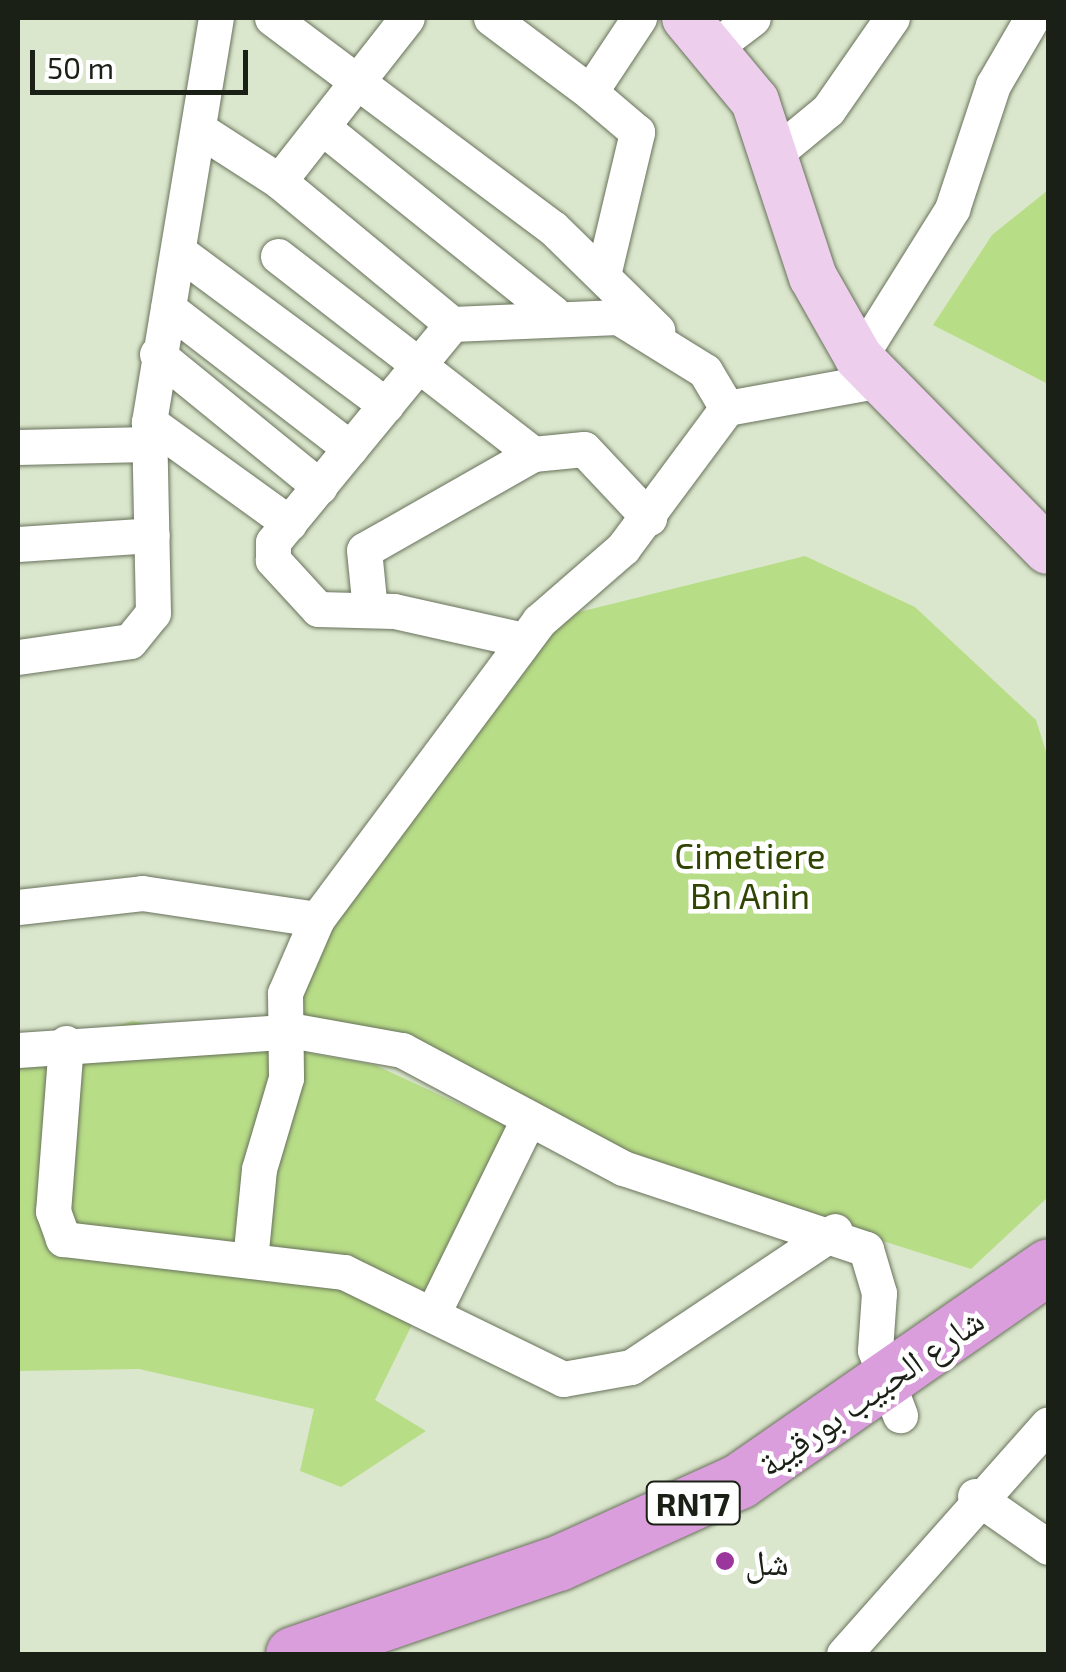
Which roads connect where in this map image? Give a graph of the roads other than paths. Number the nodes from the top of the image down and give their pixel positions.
1 (272, 18) edge
2 (408, 18) edge
3 (490, 18) edge
4 (639, 18) edge
5 (754, 18) edge
6 (892, 18) edge
7 (1032, 18) edge
8 (209, 19) edge
9 (701, 32) edge
10 (354, 80) junction
11 (590, 92) junction
12 (322, 127) junction
13 (200, 130) junction
14 (777, 152) junction
15 (278, 180) junction
16 (182, 254) junction
17 (278, 256) dead end
18 (604, 271) junction
19 (168, 308) junction
20 (553, 313) junction
21 (452, 324) junction
22 (664, 339) junction
23 (157, 354) junction
24 (416, 368) junction
25 (868, 369) junction
26 (386, 406) junction
27 (727, 408) junction
28 (149, 433) junction
29 (18, 447) edge
30 (350, 448) junction
31 (533, 454) junction
32 (320, 487) junction
33 (649, 518) junction
34 (289, 523) junction
35 (152, 536) junction
36 (18, 544) edge
37 (1048, 550) edge
38 (370, 610) junction
39 (524, 640) junction
40 (18, 657) edge
41 (18, 907) edge
42 (317, 919) junction
43 (286, 1031) junction
44 (66, 1043) junction
45 (18, 1050) edge
46 (529, 1118) junction
47 (835, 1231) junction
48 (250, 1261) junction
49 (1048, 1266) edge
50 (1048, 1298) edge
51 (434, 1311) junction
52 (894, 1398) junction
53 (1048, 1424) edge
54 (975, 1496) junction
55 (1048, 1547) edge
56 (294, 1654) edge
57 (398, 1654) edge
58 (844, 1654) edge

1 - 10 street
2 - 10 street
3 - 11 street
4 - 11 street
5 - 9 street
6 - 14 street
7 - 25 street
8 - 13 street
9 - 14 main road
10 - 12 street
10 - 18 street
11 - 18 street
12 - 15 street
12 - 20 street
13 - 15 street
13 - 16 street
14 - 25 main road
15 - 21 street
16 - 19 street
16 - 26 street
17 - 24 street
18 - 22 street
19 - 23 street
19 - 30 street
20 - 21 street
20 - 22 street
21 - 24 street
22 - 27 street
23 - 28 street
23 - 32 street
24 - 26 street
24 - 31 street
25 - 27 street
25 - 37 main road
26 - 30 street
27 - 33 street
28 - 29 street
28 - 34 street
28 - 35 street
30 - 32 street
31 - 33 street
31 - 38 street
32 - 34 street
33 - 39 street
34 - 38 street
35 - 36 street
35 - 40 street
38 - 39 street
39 - 42 street
41 - 42 street
42 - 43 street
43 - 44 street
43 - 46 street
43 - 48 street
44 - 45 street
44 - 48 street
46 - 47 street
46 - 51 street
47 - 51 street
47 - 52 street
48 - 51 street
49 - 52 main road, شارع الحبيب بورقيبة / RN17
50 - 52 main road, شارع الحبيب بورقيبة / RN17
52 - 56 main road, شارع الحبيب بورقيبة / RN17
52 - 57 main road, شارع الحبيب بورقيبة / RN17
53 - 54 street
54 - 55 street
54 - 58 street

